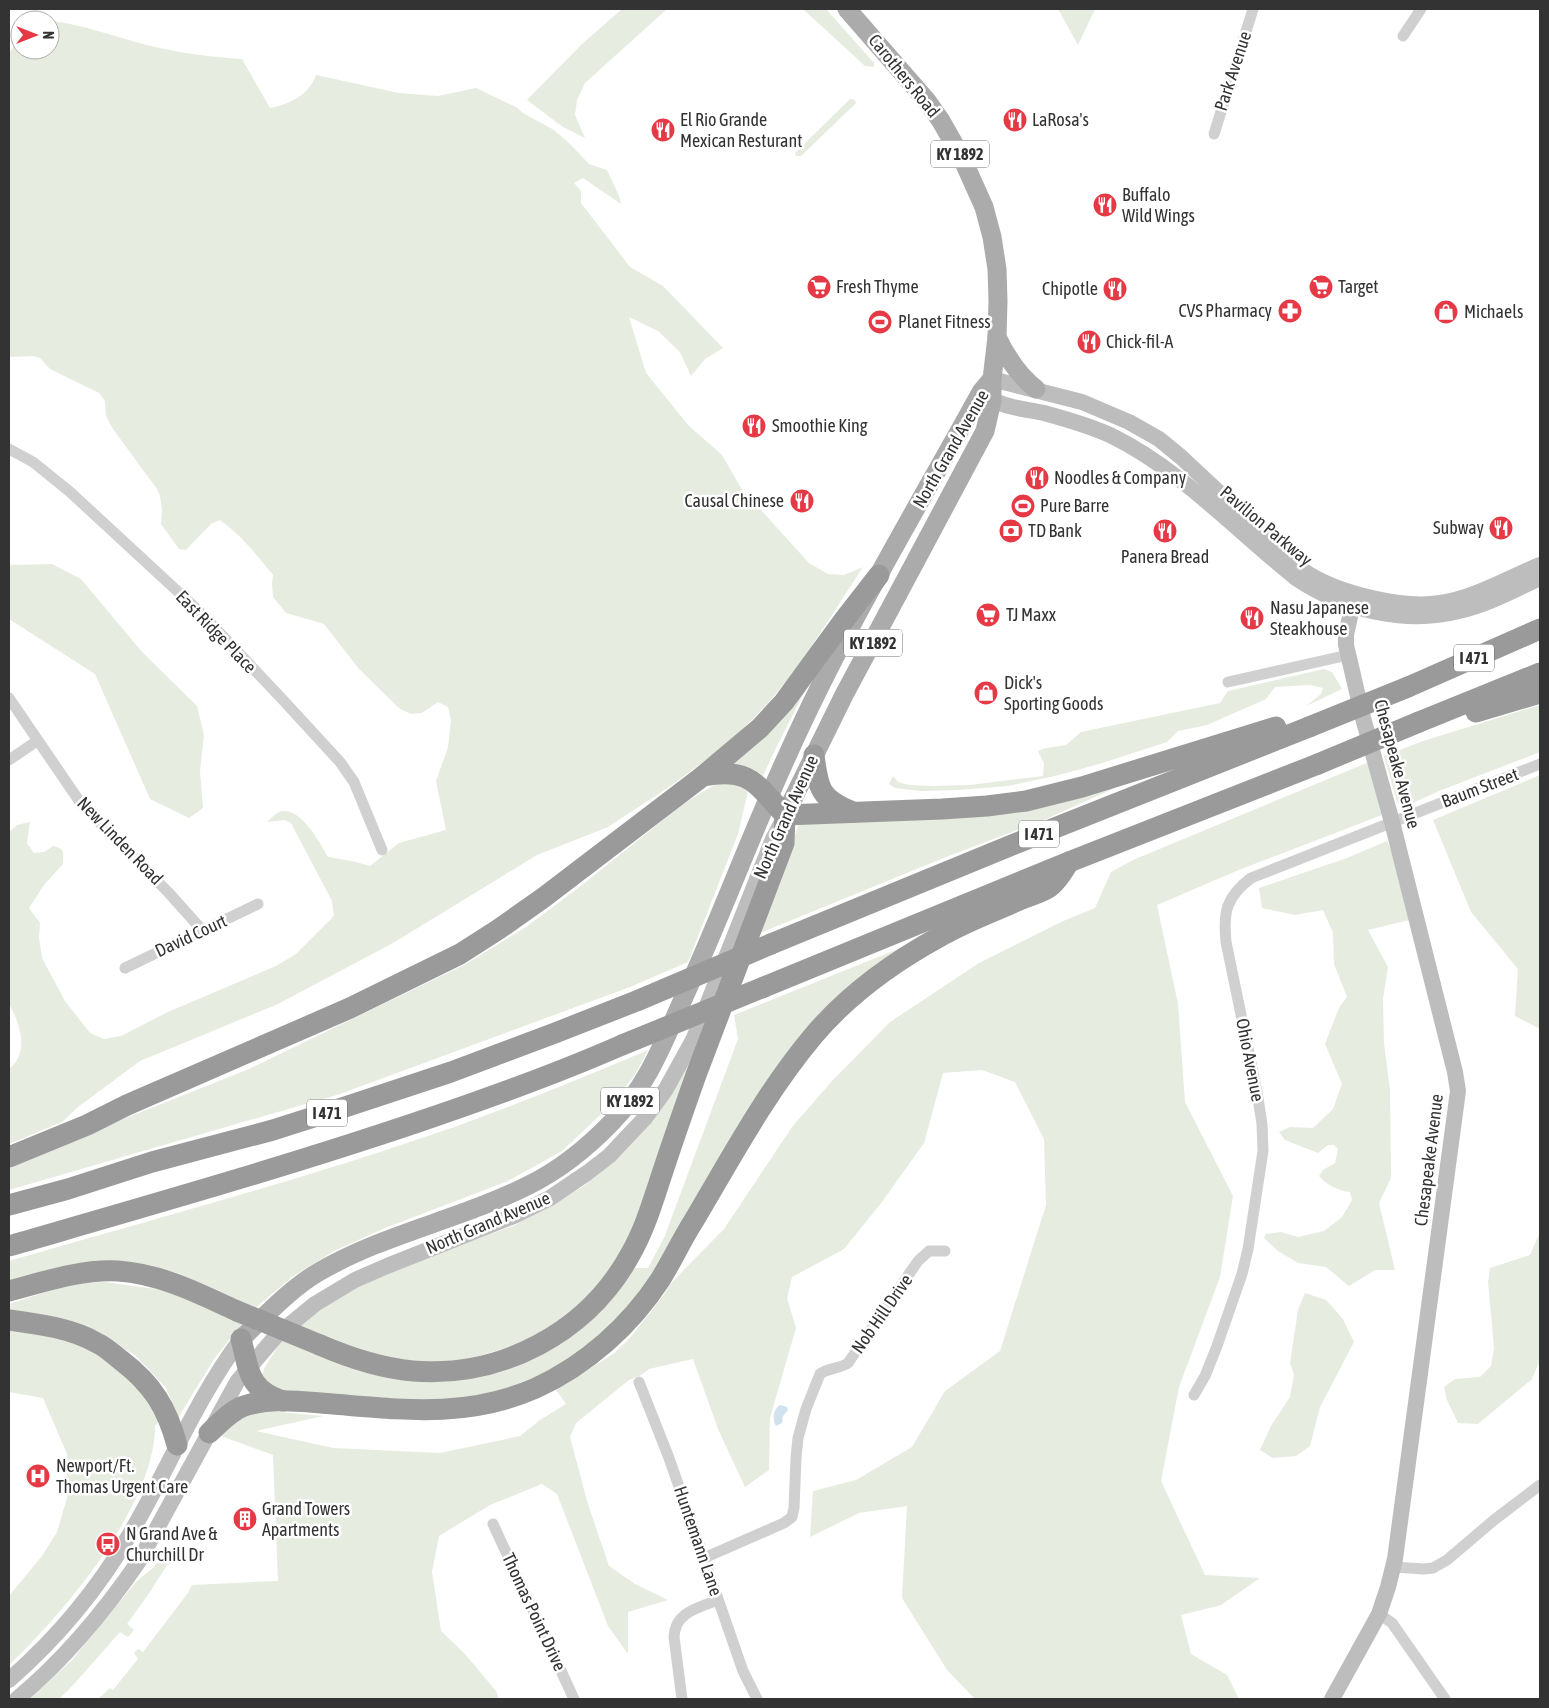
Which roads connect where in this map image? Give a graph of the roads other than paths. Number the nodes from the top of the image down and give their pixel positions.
1 (847, 9) edge
2 (1253, 9) edge
3 (1421, 9) edge
4 (1403, 36) dead end
5 (1214, 134) dead end
6 (997, 338) junction
7 (1036, 389) junction
8 (989, 391) junction
9 (9, 449) edge
10 (1540, 565) edge
11 (879, 575) junction
12 (1540, 578) edge
13 (1353, 600) junction
14 (1540, 629) edge
15 (1348, 655) junction
16 (1540, 673) edge
17 (1228, 682) dead end
18 (1540, 693) edge
19 (9, 698) edge
20 (1449, 710) junction
21 (1309, 727) junction
22 (37, 741) junction
23 (814, 755) junction
24 (9, 760) edge
25 (1540, 764) edge
26 (703, 776) junction
27 (768, 797) junction
28 (855, 813) junction
29 (785, 815) junction
30 (1392, 822) junction
31 (382, 850) dead end
32 (1069, 862) junction
33 (258, 904) dead end
34 (203, 931) junction
35 (125, 968) dead end
36 (9, 1157) edge
37 (9, 1205) edge
38 (9, 1246) edge
39 (945, 1251) dead end
40 (9, 1291) edge
41 (9, 1320) edge
42 (241, 1339) junction
43 (248, 1367) junction
44 (638, 1382) dead end
45 (1194, 1394) dead end
46 (283, 1401) junction
47 (209, 1433) junction
48 (177, 1446) junction
49 (1540, 1485) edge
50 (493, 1524) dead end
51 (704, 1558) junction
52 (1393, 1567) junction
53 (718, 1600) junction
54 (1379, 1614) junction
55 (9, 1680) edge
56 (17, 1699) edge
57 (574, 1699) edge
58 (682, 1699) edge
59 (757, 1699) edge
60 (1332, 1699) edge
61 (1445, 1699) edge

1 - 6 main road, Carothers Road / KY 1892
2 - 5 street, Park Avenue
3 - 4 street
6 - 7 main road
6 - 8 main road, Carothers Road / KY 1892
7 - 8 main road, Pavilion Parkway
7 - 13 main road, Pavilion Parkway
8 - 11 main road, North Grand Avenue / KY 1892
8 - 13 main road, Pavilion Parkway
8 - 23 main road, North Grand Avenue / KY 1892
9 - 31 street, East Ridge Place
10 - 13 main road, Pavilion Parkway
11 - 26 highway
11 - 27 main road, North Grand Avenue / KY 1892
12 - 13 main road, Pavilion Parkway
13 - 15 main road, Chesapeake Avenue
14 - 21 highway, I 471, bridge
15 - 17 street
15 - 30 main road, Chesapeake Avenue
16 - 20 highway, I 471
18 - 20 highway
19 - 22 street, New Linden Road
20 - 32 highway, I 471, bridge
21 - 28 highway
21 - 37 highway, I 471, bridge
22 - 24 street
22 - 34 street, New Linden Road
23 - 28 highway
23 - 29 main road, North Grand Avenue / KY 1892
25 - 30 street, Baum Street
26 - 27 highway
26 - 36 highway
27 - 29 highway
27 - 42 main road, North Grand Avenue / KY 1892
28 - 29 highway
29 - 40 highway, bridge
29 - 43 main road, North Grand Avenue / KY 1892
30 - 45 street, Ohio Avenue
30 - 52 main road, Chesapeake Avenue
32 - 38 highway, I 471, bridge
32 - 46 highway
33 - 34 street, David Court
34 - 35 street, David Court
39 - 51 street, Nob Hill Drive
41 - 48 highway
42 - 43 highway
42 - 48 main road, North Grand Avenue / KY 1892
43 - 46 highway
43 - 47 main road, North Grand Avenue / KY 1892
44 - 51 street, Huntemann Lane
46 - 47 highway
47 - 56 main road, North Grand Avenue / KY 1892
48 - 55 main road, North Grand Avenue / KY 1892
49 - 52 street
50 - 57 street, Thomas Point Drive
51 - 53 street, Huntemann Lane
52 - 54 main road, Chesapeake Avenue
53 - 58 street
53 - 59 street, Huntemann Lane
54 - 60 main road, Chesapeake Avenue
54 - 61 street

